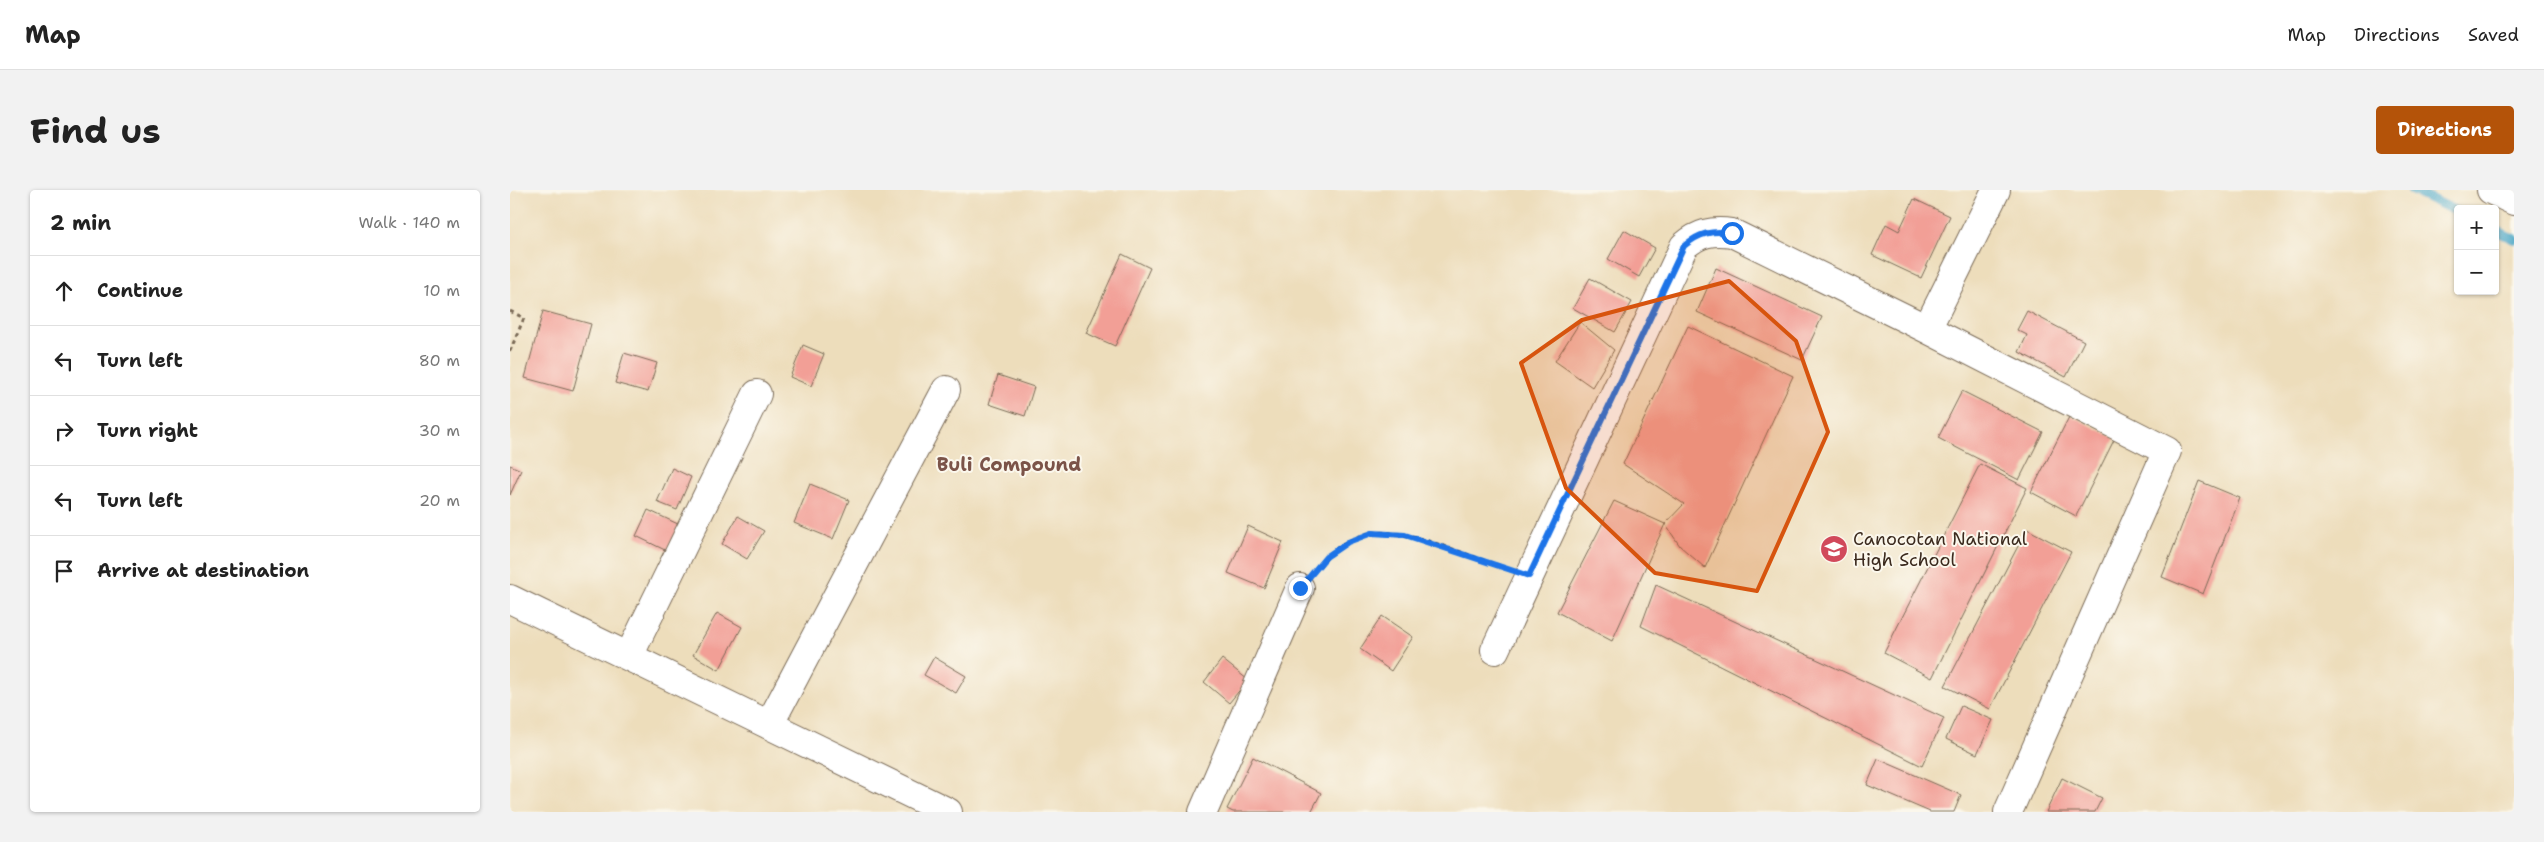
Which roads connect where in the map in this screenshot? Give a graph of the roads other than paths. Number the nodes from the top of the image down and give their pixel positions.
1 (1996, 190) edge
2 (2492, 190) edge
3 (2514, 201) edge
4 (1927, 328) junction
5 (946, 390) dead end
6 (757, 394) dead end
7 (1300, 588) road end
8 (510, 598) edge
9 (1495, 650) dead end
10 (628, 656) junction
11 (769, 725) junction
12 (948, 812) edge
13 (1203, 812) edge
14 (2008, 812) edge

1 - 4 street
2 - 3 street
4 - 9 street
4 - 14 street
5 - 11 street
6 - 10 street
7 - 13 street
8 - 10 street
10 - 11 street
11 - 12 street

